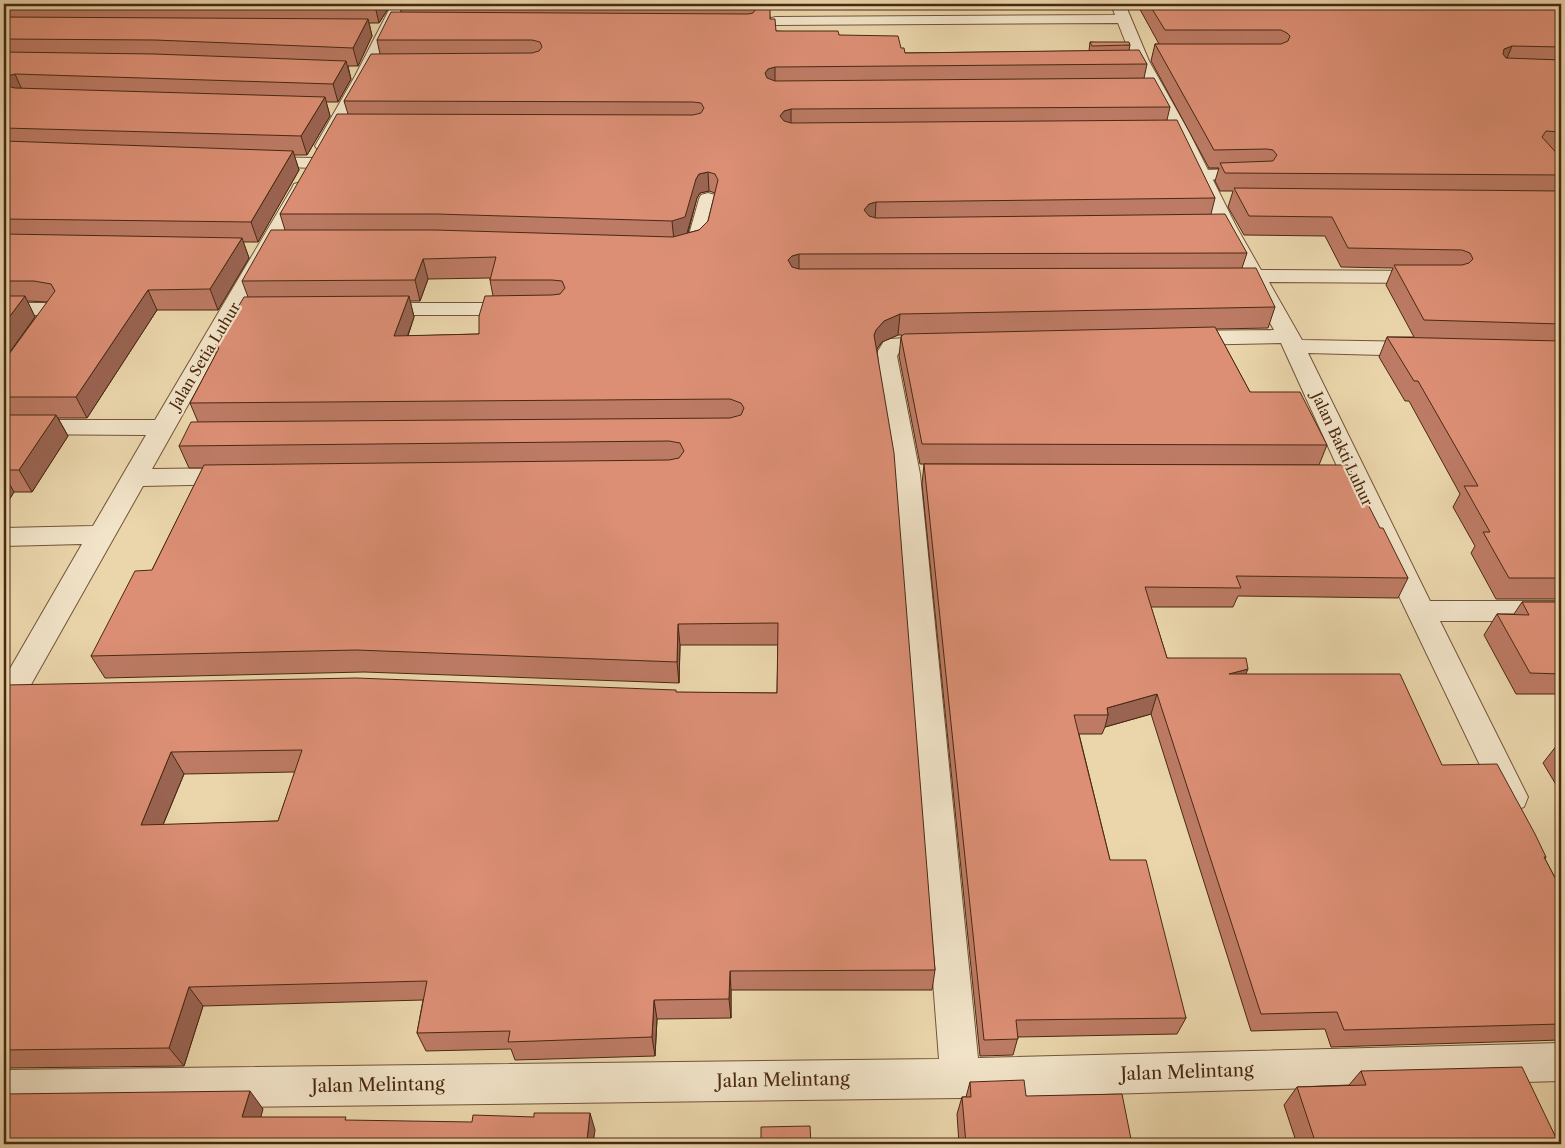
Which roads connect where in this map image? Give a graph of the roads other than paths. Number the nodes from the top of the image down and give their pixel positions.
1 (776, 21) edge
2 (389, 22) edge
3 (1136, 41) edge
4 (237, 161) edge
5 (315, 163) junction
6 (1260, 174) edge
7 (1201, 175) junction
8 (708, 199) dead end
9 (654, 248) edge
10 (1443, 277) edge
11 (1251, 279) junction
12 (537, 308) edge
13 (4, 309) edge
14 (352, 309) edge
15 (1160, 338) edge
16 (1291, 341) junction
17 (960, 342) edge
18 (1442, 349) edge
19 (4, 379) edge
20 (4, 427) edge
21 (160, 431) junction
22 (188, 434) edge
23 (1324, 475) edge
24 (1354, 475) junction
25 (258, 476) edge
26 (133, 478) junction
27 (100, 535) junction
28 (4, 537) edge
29 (1422, 611) junction
30 (1561, 611) edge
31 (40, 692) edge
32 (7, 699) edge
33 (1522, 817) edge
34 (1561, 1062) edge
35 (960, 1078) junction
36 (4, 1090) edge

1 - 3 street
2 - 5 street, Jalan Setia Luhur
3 - 7 street, Jalan Bakti Luhur
4 - 5 street
5 - 21 street, Jalan Setia Luhur
6 - 7 lane
7 - 11 street, Jalan Bakti Luhur
8 - 9 street
10 - 11 street
11 - 16 street, Jalan Bakti Luhur
12 - 14 street
13 - 19 street
15 - 16 street
16 - 18 street
16 - 24 street, Jalan Bakti Luhur
17 - 35 street
20 - 21 street
21 - 22 street
21 - 26 street, Jalan Setia Luhur
23 - 24 street
24 - 29 street, Jalan Bakti Luhur
25 - 26 street
26 - 27 street, Jalan Setia Luhur
27 - 28 street
27 - 32 street, Jalan Setia Luhur
29 - 30 street
29 - 33 street, Jalan Bakti Luhur
31 - 32 street
34 - 35 street, Jalan Melintang
35 - 36 street, Jalan Melintang

